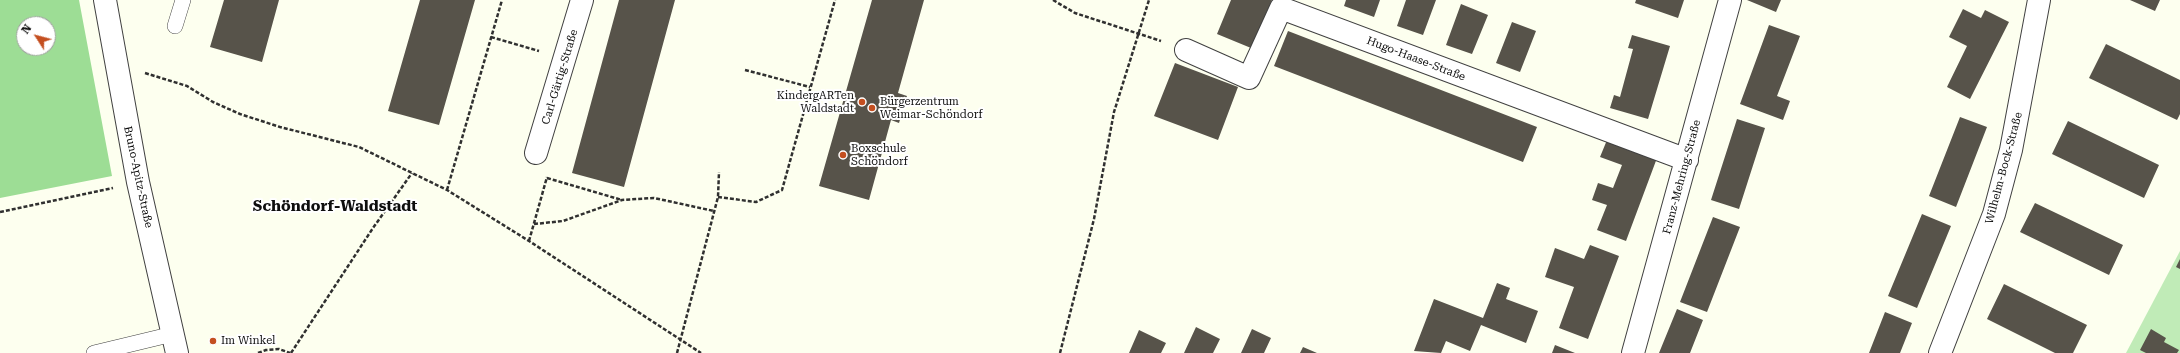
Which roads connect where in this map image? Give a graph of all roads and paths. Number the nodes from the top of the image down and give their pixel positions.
1 (105, 0) edge
2 (182, 0) edge
3 (502, 0) edge
4 (582, 0) edge
5 (835, 0) edge
6 (1053, 0) edge
7 (1149, 0) edge
8 (1730, 0) edge
9 (2039, 0) edge
10 (175, 26) dead end
11 (1139, 33) junction
12 (491, 37) junction
13 (523, 47) dead end
14 (1186, 50) dead end
15 (745, 70) dead end
16 (118, 78) junction
17 (810, 87) junction
18 (536, 153) joint
19 (1687, 160) junction
20 (719, 172) dead end
21 (412, 173) junction
22 (547, 178) junction
23 (138, 182) junction
24 (447, 190) junction
25 (718, 197) junction
26 (622, 200) junction
27 (714, 211) junction
28 (0, 212) edge
29 (534, 224) junction
30 (529, 241) junction
31 (682, 339) junction
32 (175, 344) edge
33 (94, 353) edge
34 (258, 353) edge
35 (291, 353) edge
36 (677, 353) edge
37 (701, 353) edge
38 (1060, 353) edge
39 (1633, 353) edge
40 (1940, 353) edge

1 - 16 street, Bruno-Apitz-Straße
2 - 10 lane
3 - 12 path
4 - 18 street, Carl-Gärtig-Straße
5 - 17 path
6 - 11 path
7 - 11 path
8 - 19 street, Franz-Mehring-Straße
9 - 40 street, Wilhelm-Bock-Straße
11 - 38 path
12 - 13 path
12 - 24 path
14 - 19 street, Hugo-Haase-Straße
15 - 17 path
16 - 21 path
16 - 23 street, Bruno-Apitz-Straße
17 - 25 path
18 - 22 path
19 - 39 street, Franz-Mehring-Straße
20 - 25 path
21 - 24 path
21 - 35 path
22 - 26 path
22 - 29 path
23 - 28 path
23 - 32 street, Bruno-Apitz-Straße
24 - 30 path
25 - 27 path
26 - 27 path
26 - 29 path
27 - 31 path
29 - 30 path
30 - 31 path
31 - 36 path
31 - 37 path
32 - 33 lane
34 - 35 path

